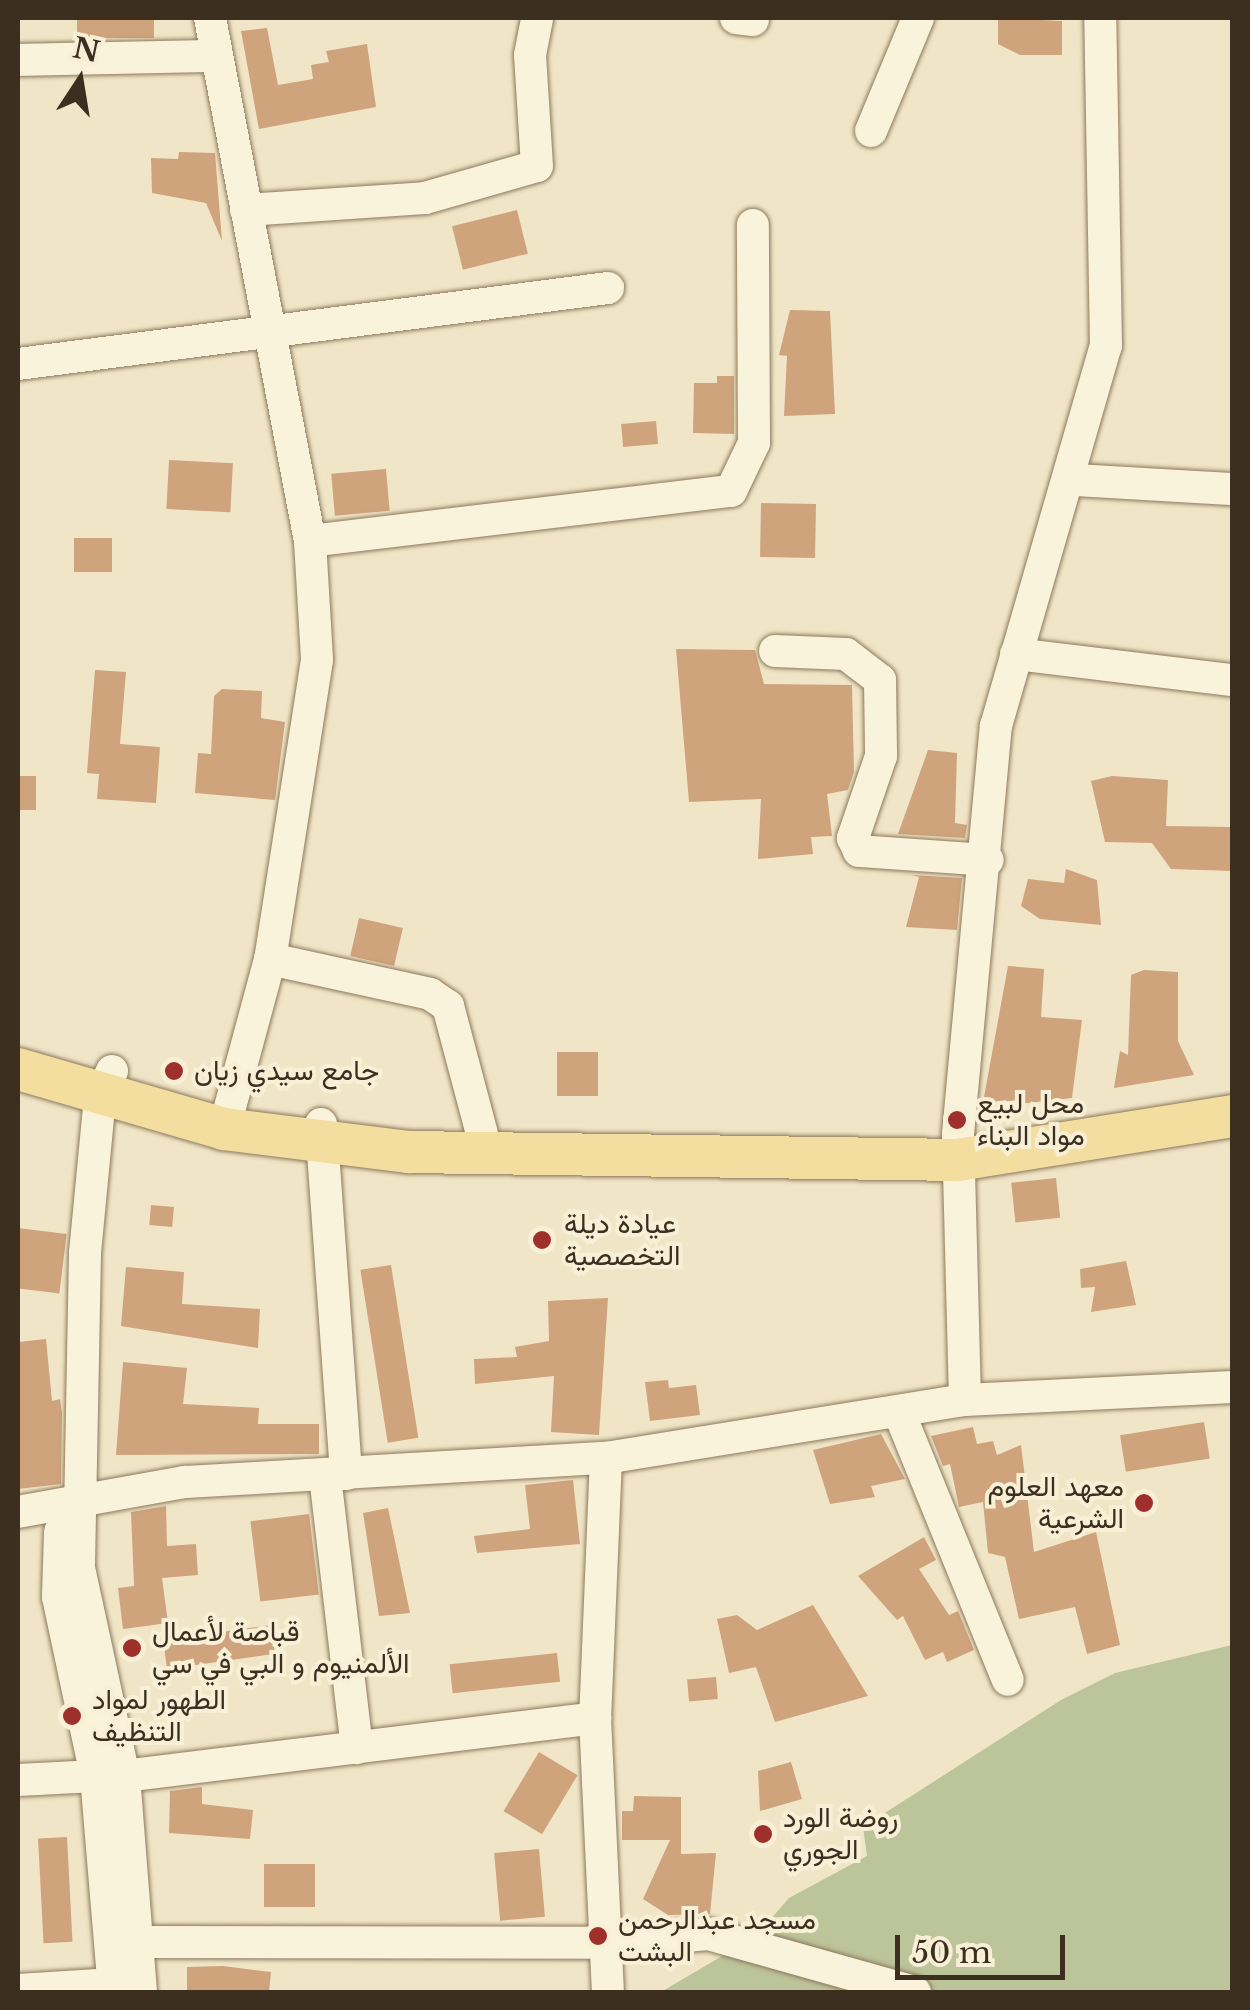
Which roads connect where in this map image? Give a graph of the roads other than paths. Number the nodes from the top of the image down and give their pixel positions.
1 (210, 18) edge
2 (536, 18) edge
3 (918, 18) edge
4 (1100, 18) edge
5 (218, 56) junction
6 (18, 60) edge
7 (871, 131) dead end
8 (246, 210) junction
9 (753, 225) dead end
10 (608, 288) dead end
11 (272, 333) junction
12 (18, 364) edge
13 (1074, 480) junction
14 (1232, 489) edge
15 (310, 541) junction
16 (775, 651) dead end
17 (1016, 654) junction
18 (1232, 680) edge
19 (988, 860) junction
20 (270, 958) junction
21 (18, 1044) edge
22 (18, 1068) edge
23 (106, 1084) junction
24 (1232, 1093) edge
25 (230, 1115) junction
26 (1232, 1116) edge
27 (482, 1134) junction
28 (319, 1135) junction
29 (958, 1147) junction
30 (1232, 1387) edge
31 (965, 1400) junction
32 (899, 1412) junction
33 (606, 1458) junction
34 (335, 1475) junction
35 (75, 1501) junction
36 (18, 1512) edge
37 (1008, 1680) dead end
38 (595, 1718) junction
39 (358, 1748) junction
40 (110, 1776) junction
41 (18, 1780) edge
42 (140, 1942) junction
43 (608, 1943) junction
44 (18, 1976) edge
45 (18, 1990) edge
46 (123, 1990) edge
47 (608, 1992) edge
48 (915, 1992) edge

1 - 5 street
2 - 8 street
3 - 7 street
4 - 13 street
5 - 6 street
5 - 8 street
8 - 11 street
9 - 15 street
10 - 11 street
11 - 12 street
11 - 15 street
13 - 14 street
13 - 17 street
15 - 20 street
16 - 19 street
17 - 18 street
17 - 19 street
19 - 29 street
20 - 25 street
20 - 27 street
21 - 23 main road
22 - 23 main road
23 - 25 main road
23 - 35 street
24 - 29 main road
25 - 28 main road
26 - 29 main road
27 - 28 main road
27 - 29 main road
28 - 29 main road
28 - 34 street
29 - 31 street
30 - 31 street
31 - 32 street
32 - 33 street
32 - 37 street
33 - 34 street
33 - 38 street
34 - 35 street
34 - 39 street
35 - 36 street
35 - 40 street
38 - 39 street
38 - 43 street
39 - 40 street
40 - 41 street
40 - 42 street
40 - 46 street
42 - 43 street
42 - 46 street
43 - 47 street
43 - 48 street
44 - 45 street
45 - 46 street

